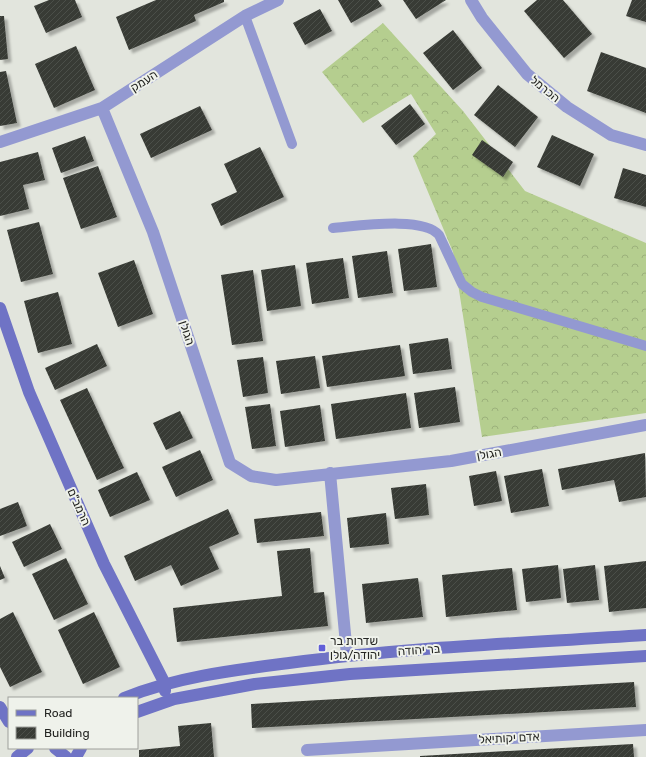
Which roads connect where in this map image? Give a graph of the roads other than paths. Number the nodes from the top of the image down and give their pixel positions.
1 (278, 0) edge
2 (471, 0) edge
3 (244, 16) junction
4 (102, 108) junction
5 (0, 142) edge
6 (292, 144) dead end
7 (646, 145) edge
8 (333, 228) dead end
9 (0, 308) edge
10 (646, 346) edge
11 (646, 425) edge
12 (330, 473) junction
13 (646, 635) edge
14 (346, 655) junction
15 (646, 656) edge
16 (165, 684) junction
17 (127, 697) edge
18 (164, 702) junction
19 (0, 708) edge
20 (138, 712) edge
21 (8, 720) edge
22 (646, 730) edge
23 (56, 749) edge
24 (307, 750) dead end
25 (372, 752) edge
26 (66, 757) edge

1 - 3 street, העמק
2 - 7 street, הכרמל
3 - 4 street, העמק
3 - 6 lane
4 - 5 street, העמק
4 - 12 street, הגולן
8 - 10 lane
9 - 16 street, הרמב"ם
11 - 12 street, הגולן
12 - 14 street
13 - 14 street, בר יהודה
14 - 16 street, בר יהודה
15 - 18 street, בר יהודה
16 - 17 street, בר יהודה
16 - 18 street, הרמב"ם
18 - 20 street, בר יהודה
19 - 21 street
22 - 25 street, אדם יקותיאל
23 - 26 street
24 - 25 street, אדם יקותיאל

